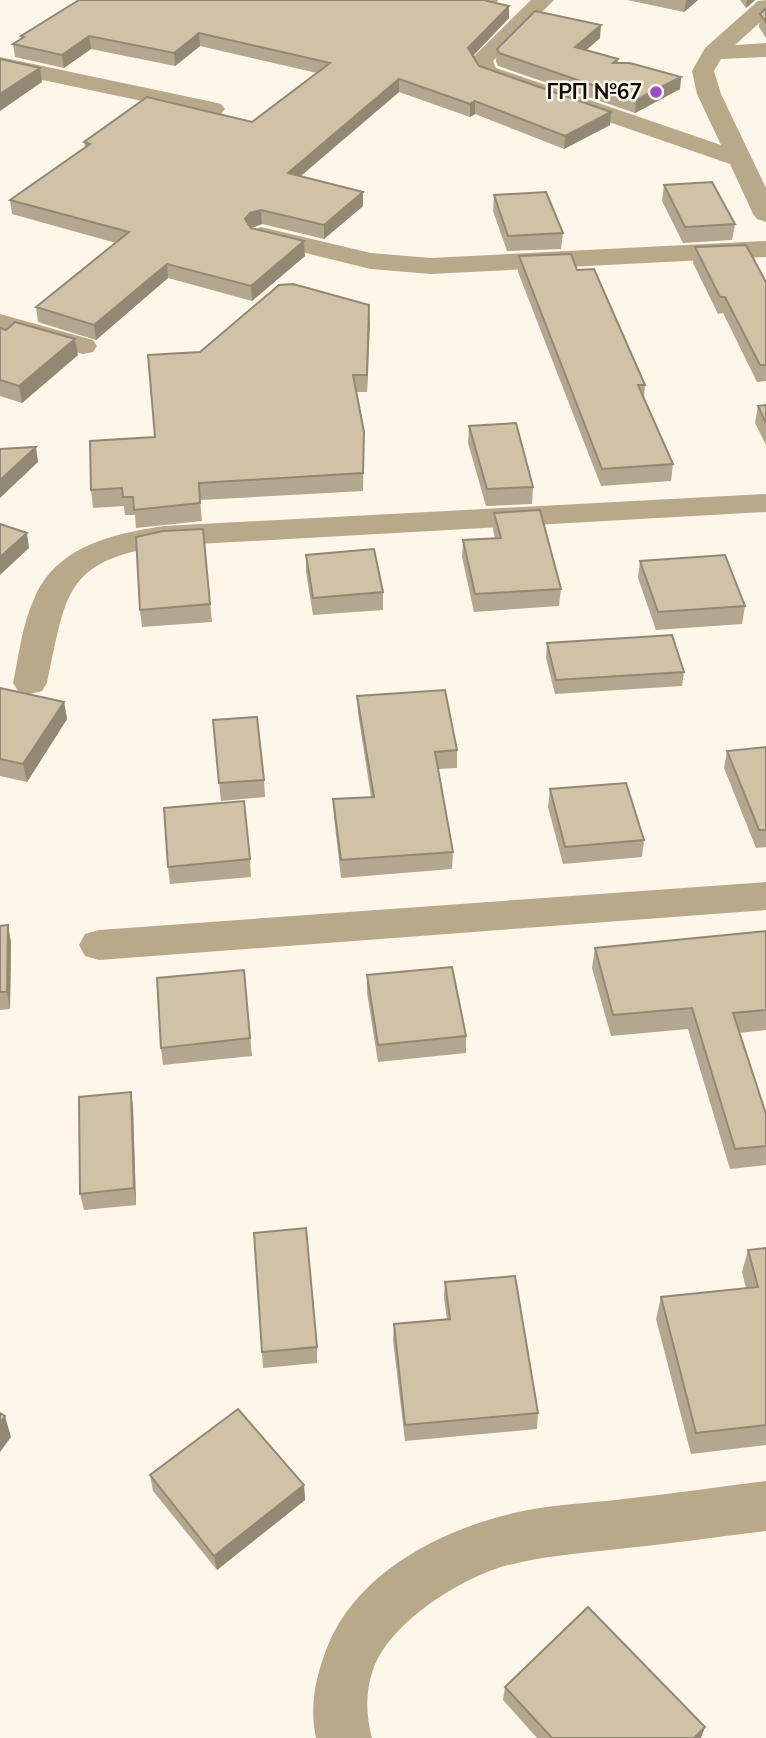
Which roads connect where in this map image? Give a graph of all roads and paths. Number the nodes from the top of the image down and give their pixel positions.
1 (543, 0) edge
2 (766, 6) edge
3 (766, 50) edge
4 (713, 53) junction
5 (0, 64) edge
6 (213, 109) dead end
7 (748, 163) edge
8 (766, 214) edge
9 (261, 234) edge
10 (766, 249) edge
11 (0, 322) edge
12 (83, 345) dead end
13 (766, 503) edge
14 (30, 684) dead end
15 (766, 896) edge
16 (99, 945) dead end
17 (766, 1506) edge
18 (344, 1738) edge

1 - 7 street
2 - 4 street
3 - 4 street
4 - 7 street
5 - 6 street
7 - 8 street
9 - 10 street
11 - 12 street
13 - 14 street
15 - 16 street
17 - 18 street

